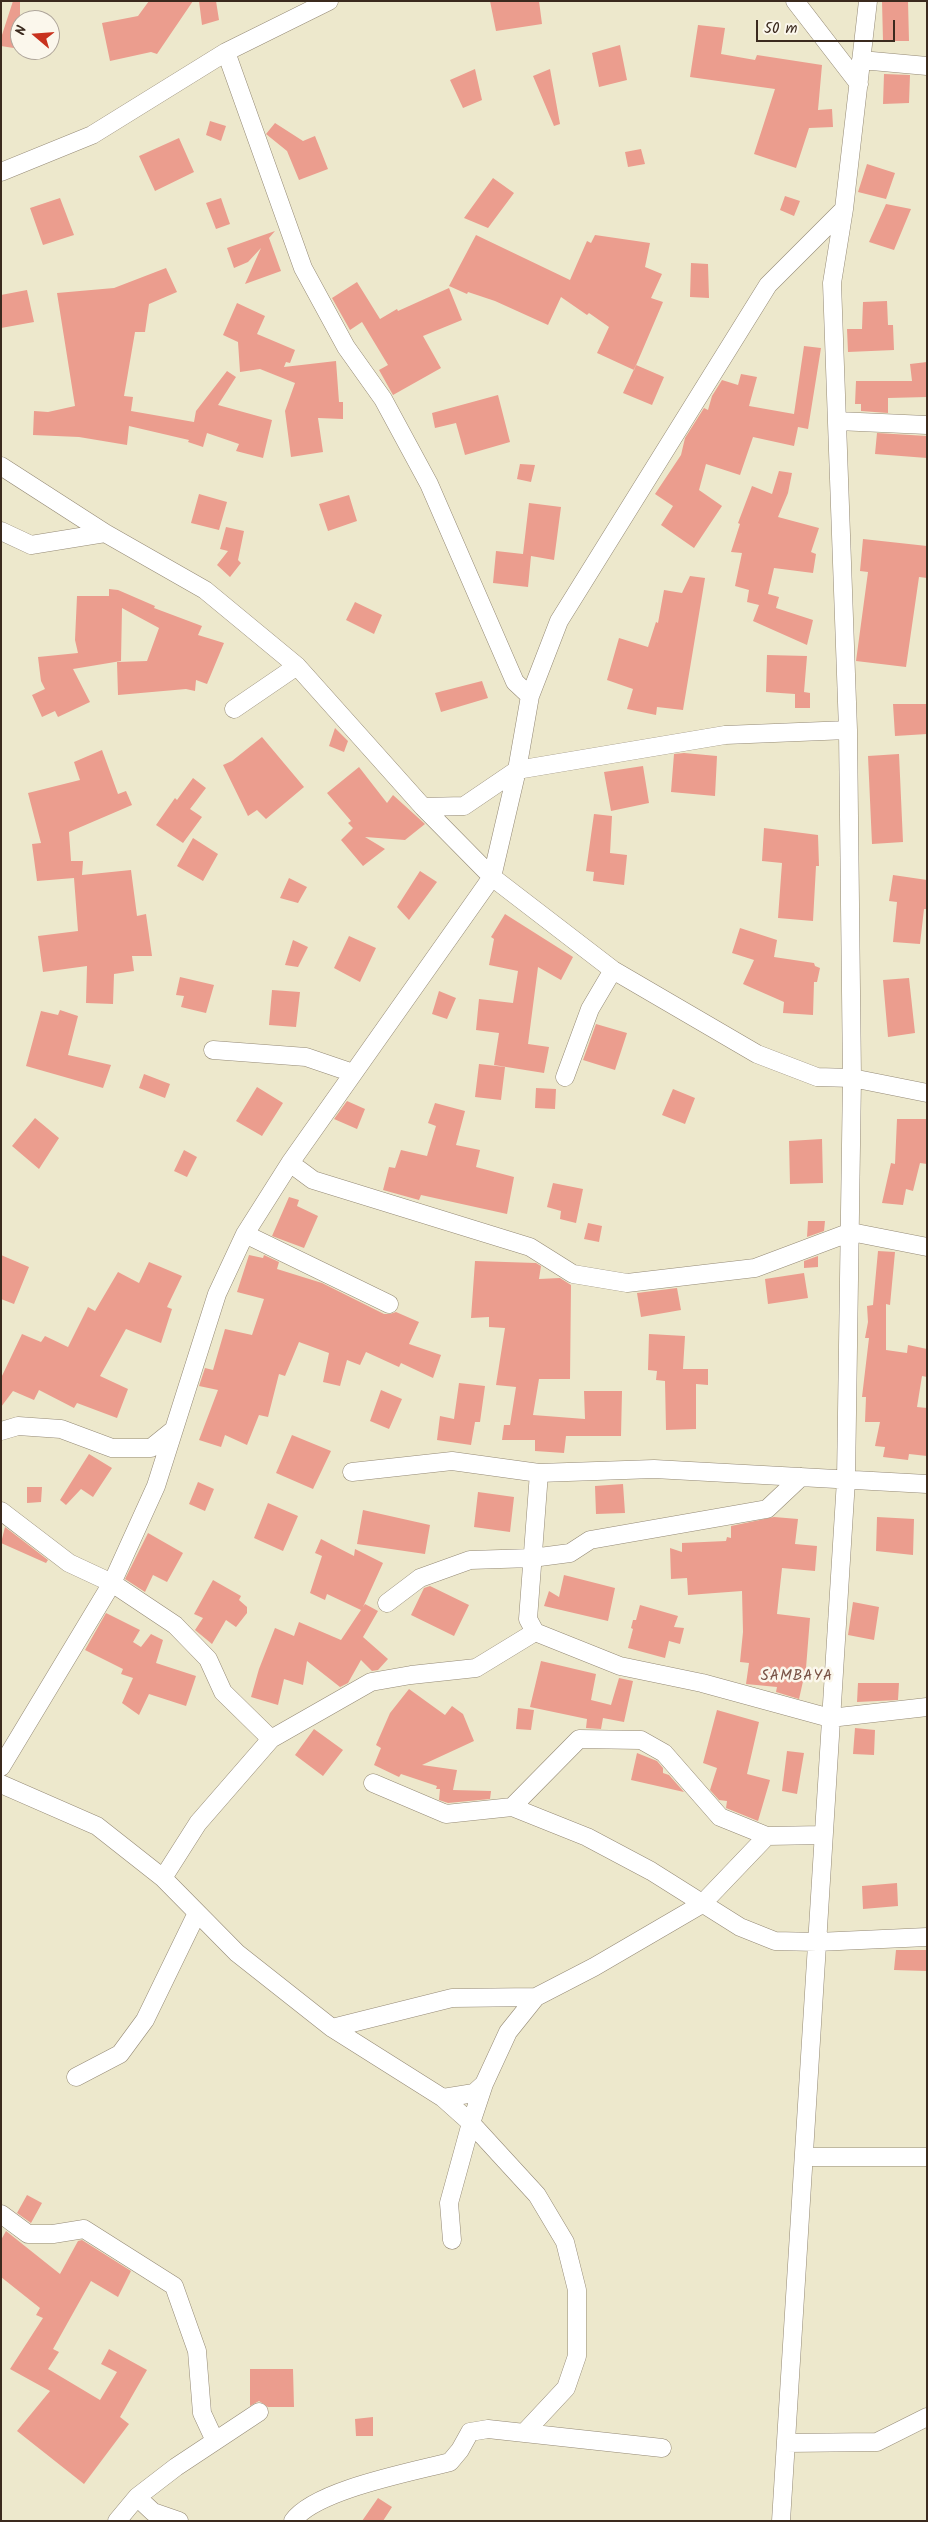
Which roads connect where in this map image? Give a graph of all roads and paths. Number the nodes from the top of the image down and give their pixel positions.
1 (329, 1) edge
2 (795, 1) edge
3 (868, 1) edge
4 (226, 52) junction
5 (861, 60) junction
6 (927, 66) edge
7 (858, 84) junction
8 (1, 172) edge
9 (844, 209) junction
10 (837, 421) junction
11 (927, 425) edge
12 (1, 466) edge
13 (1, 530) edge
14 (106, 533) junction
15 (297, 666) junction
16 (530, 696) junction
17 (234, 709) dead end
18 (848, 730) junction
19 (517, 770) junction
20 (423, 806) junction
21 (492, 877) junction
22 (613, 970) junction
23 (213, 1050) dead end
24 (354, 1073) junction
25 (565, 1077) dead end
26 (852, 1078) junction
27 (927, 1093) edge
28 (290, 1163) junction
29 (851, 1232) junction
30 (245, 1234) junction
31 (927, 1246) edge
32 (389, 1304) dead end
33 (1, 1431) edge
34 (172, 1431) junction
35 (352, 1472) dead end
36 (539, 1473) junction
37 (802, 1477) junction
38 (846, 1480) junction
39 (927, 1484) edge
40 (1, 1512) edge
41 (532, 1558) junction
42 (112, 1583) junction
43 (387, 1603) dead end
44 (535, 1632) junction
45 (927, 1707) edge
46 (830, 1718) junction
47 (270, 1739) junction
48 (1, 1768) edge
49 (373, 1783) dead end
50 (1, 1784) edge
51 (512, 1807) junction
52 (766, 1836) junction
53 (823, 1836) junction
54 (162, 1878) junction
55 (702, 1904) junction
56 (197, 1913) junction
57 (927, 1937) edge
58 (817, 1942) junction
59 (536, 1997) junction
60 (332, 2028) junction
61 (76, 2077) dead end
62 (484, 2084) junction
63 (443, 2098) junction
64 (471, 2123) junction
65 (804, 2157) junction
66 (927, 2157) edge
67 (1, 2214) edge
68 (452, 2240) dead end
69 (259, 2412) dead end
70 (927, 2417) edge
71 (524, 2433) junction
72 (215, 2441) junction
73 (786, 2442) junction
74 (662, 2448) dead end
75 (137, 2497) junction
76 (117, 2521) edge
77 (179, 2521) edge
78 (293, 2521) edge
79 (781, 2521) edge

1 - 4 street
2 - 7 street
3 - 5 street
4 - 8 street
4 - 16 street
5 - 6 street
5 - 7 street
7 - 9 street
9 - 10 street
9 - 16 street
10 - 11 street
10 - 18 street
12 - 14 street
13 - 14 street
14 - 15 street
15 - 17 street
15 - 20 street
16 - 19 street
18 - 19 street
18 - 26 street
19 - 20 street
19 - 21 street
20 - 21 street
21 - 22 street
21 - 24 street
22 - 25 street
22 - 26 street
23 - 24 street
24 - 28 street
26 - 27 street
26 - 29 street
28 - 29 street
28 - 30 street
29 - 31 street
29 - 38 street
30 - 32 street
30 - 34 street
33 - 34 street
34 - 42 street
35 - 36 street
36 - 37 street
36 - 41 street
37 - 38 street
37 - 41 street
38 - 39 street
38 - 46 street
40 - 42 street
41 - 43 street
41 - 44 street
42 - 47 street
42 - 48 street
44 - 46 street
44 - 47 street
45 - 46 street
46 - 53 street
47 - 54 street
49 - 51 street
50 - 54 street
51 - 52 street
51 - 55 street
52 - 53 street
52 - 55 street
53 - 58 street
54 - 56 street
55 - 58 street
55 - 59 street
56 - 60 street
56 - 61 street
57 - 58 street
58 - 65 street
59 - 60 street
59 - 62 street
60 - 63 street
62 - 63 street
62 - 64 street
63 - 64 street
64 - 68 street
64 - 71 street
65 - 66 street
65 - 73 street
67 - 72 street
69 - 72 street
70 - 73 street
71 - 74 street
71 - 78 street
72 - 75 street
73 - 79 street
75 - 76 street
75 - 77 street

